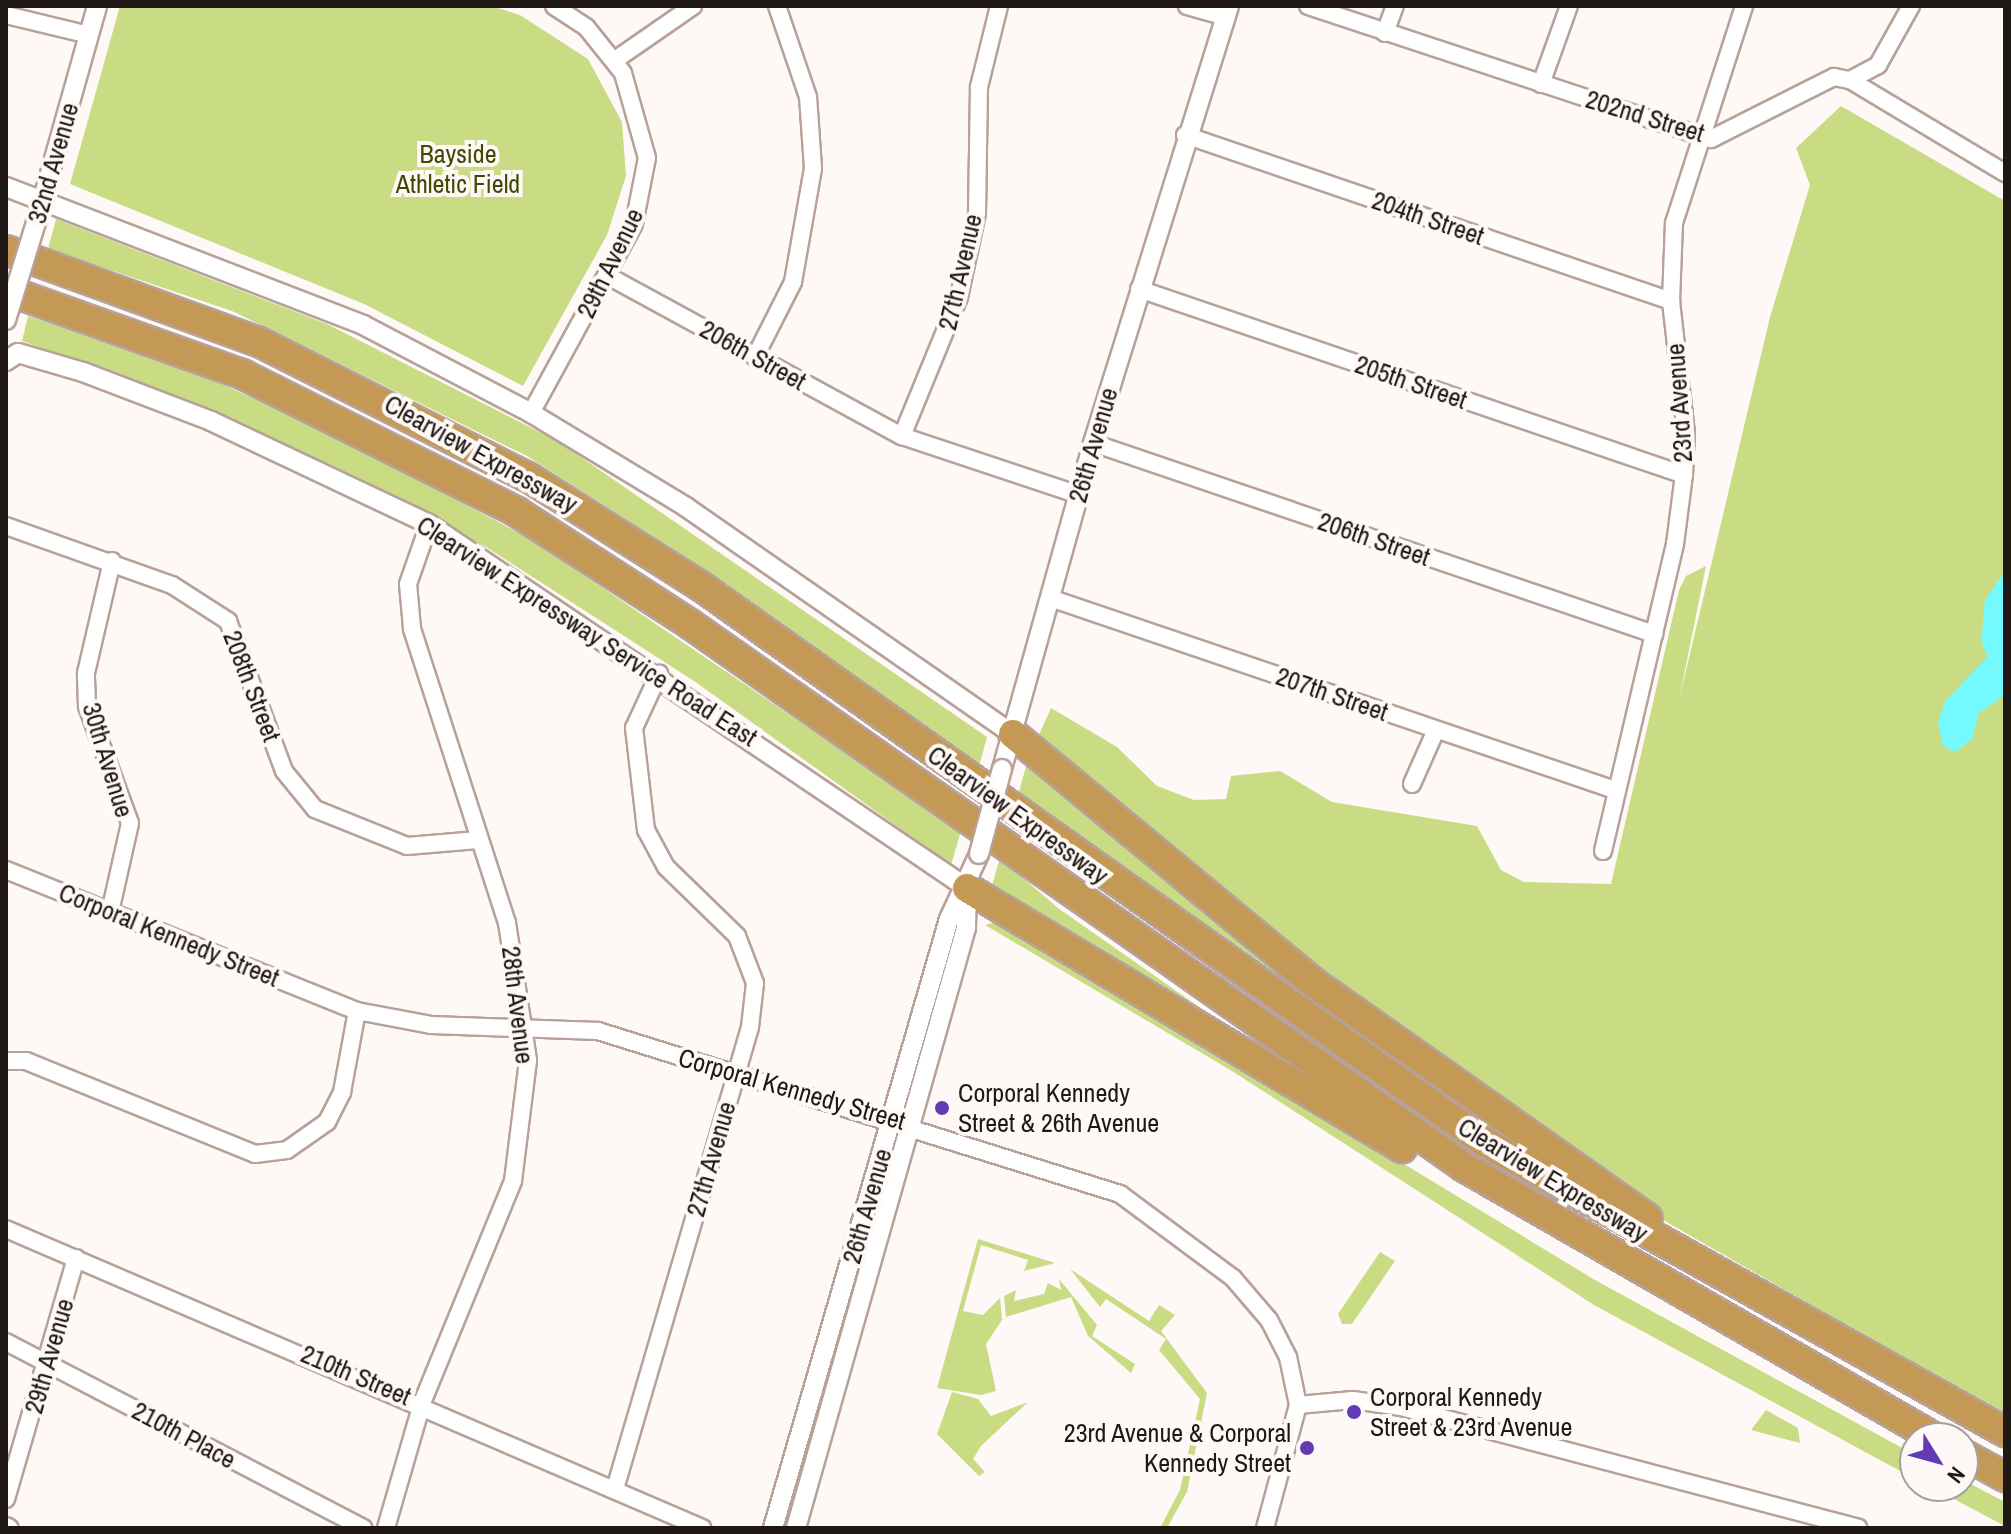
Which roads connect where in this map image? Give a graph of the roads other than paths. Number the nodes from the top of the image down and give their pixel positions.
1 (97, 6) edge
2 (554, 6) edge
3 (693, 6) edge
4 (777, 6) edge
5 (999, 6) edge
6 (1187, 6) edge
7 (1308, 6) edge
8 (1395, 6) edge
9 (1569, 6) edge
10 (1744, 6) edge
11 (1911, 6) edge
12 (1228, 12) edge
13 (6, 15) edge
14 (1385, 33) junction
15 (89, 35) junction
16 (615, 60) junction
17 (1850, 80) junction
18 (1541, 84) junction
19 (1185, 135) junction
20 (1698, 135) junction
21 (2005, 173) edge
22 (6, 187) edge
23 (43, 197) junction
24 (6, 250) edge
25 (608, 276) junction
26 (1139, 289) junction
27 (6, 290) edge
28 (1671, 301) junction
29 (6, 320) edge
30 (755, 357) junction
31 (6, 361) edge
32 (531, 413) junction
33 (902, 436) junction
34 (1093, 443) junction
35 (1684, 475) junction
36 (1079, 495) junction
37 (429, 524) junction
38 (6, 526) edge
39 (112, 561) junction
40 (1050, 598) junction
41 (1654, 634) junction
42 (659, 674) junction
43 (1436, 730) junction
44 (1013, 734) junction
45 (1412, 784) dead end
46 (1615, 790) junction
47 (478, 840) junction
48 (1603, 851) dead end
49 (6, 870) edge
50 (967, 888) junction
51 (110, 912) junction
52 (357, 1011) junction
53 (526, 1025) junction
54 (6, 1061) edge
55 (736, 1073) junction
56 (901, 1122) junction
57 (6, 1229) edge
58 (76, 1258) junction
59 (6, 1342) edge
60 (48, 1364) junction
61 (1909, 1381) junction
62 (422, 1403) junction
63 (1298, 1405) junction
64 (1899, 1422) edge
65 (1907, 1422) edge
66 (2005, 1432) edge
67 (1979, 1464) edge
68 (2005, 1478) edge
69 (615, 1489) junction
70 (6, 1499) edge
71 (363, 1528) edge
72 (386, 1528) edge
73 (702, 1528) edge
74 (773, 1528) edge
75 (796, 1528) edge
76 (1265, 1528) edge
77 (1858, 1528) edge

1 - 15 street, 32nd Avenue
2 - 16 street
3 - 16 street
4 - 30 street
5 - 33 street, 27th Avenue
6 - 12 street
7 - 14 street, 202nd Street
8 - 14 street
9 - 18 street
10 - 20 street, 23rd Avenue
11 - 17 street
12 - 19 street, 26th Avenue
13 - 15 street
14 - 18 street, 202nd Street
15 - 23 street, 32nd Avenue
16 - 25 street, 29th Avenue
17 - 20 street, 202nd Street
17 - 21 street
18 - 20 street, 202nd Street
19 - 26 street, 26th Avenue
19 - 28 street, 204th Street
20 - 28 street, 23rd Avenue
22 - 23 street
23 - 29 street, 32nd Avenue, bridge
23 - 32 street
24 - 61 highway, Clearview Expressway
25 - 30 street, 206th Street
25 - 32 street, 29th Avenue
26 - 34 street, 26th Avenue
26 - 35 street, 205th Street
27 - 65 highway, Clearview Expressway
28 - 35 street, 23rd Avenue
30 - 33 street, 206th Street
31 - 37 street, Clearview Expressway Service Road East
32 - 44 street
33 - 36 street, 206th Street
34 - 36 street, 26th Avenue
34 - 41 street, 206th Street
35 - 41 street, 23rd Avenue
36 - 40 street, 26th Avenue
37 - 42 street, Clearview Expressway Service Road East
37 - 47 street, 28th Avenue
38 - 39 street, 208th Street
39 - 47 street, 208th Street
39 - 51 street, 30th Avenue
40 - 43 street, 207th Street
40 - 44 street, 26th Avenue
41 - 46 street, 23rd Avenue
42 - 50 street, Clearview Expressway Service Road East
42 - 55 street, 27th Avenue
43 - 45 street
43 - 46 street, 207th Street
44 - 50 street, 26th Avenue, bridge
44 - 61 highway
46 - 48 street, 23rd Avenue
47 - 53 street, 28th Avenue
49 - 51 street, Corporal Kennedy Street
50 - 56 street, 26th Avenue
50 - 64 highway
51 - 52 street, Corporal Kennedy Street
52 - 53 street, Corporal Kennedy Street
52 - 54 street
53 - 55 street, Corporal Kennedy Street
53 - 62 street, 28th Avenue
55 - 56 street, Corporal Kennedy Street
55 - 69 street, 27th Avenue
56 - 63 street, Corporal Kennedy Street
56 - 74 street, 26th Avenue
56 - 75 street, 26th Avenue
57 - 58 street, 210th Street
58 - 60 street, 29th Avenue
58 - 62 street, 210th Street
59 - 60 street, 210th Place
60 - 70 street, 29th Avenue
60 - 71 street, 210th Place
61 - 66 highway, Clearview Expressway
62 - 69 street, 210th Street
62 - 72 street, 28th Avenue
63 - 76 street
63 - 77 street
67 - 68 highway
69 - 73 street, 210th Street

